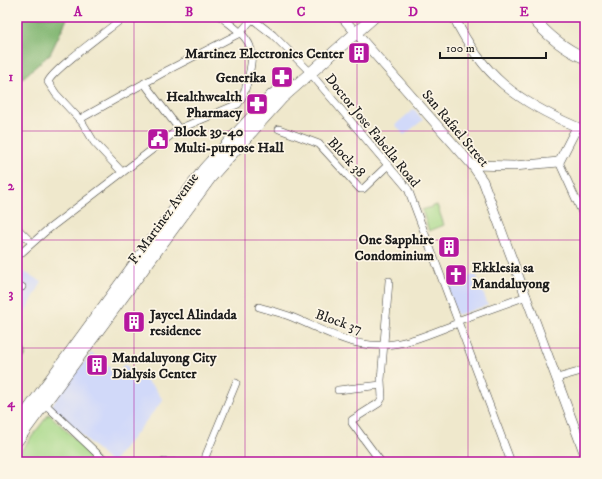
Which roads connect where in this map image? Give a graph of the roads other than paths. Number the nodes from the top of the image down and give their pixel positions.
1 (124, 17) edge
2 (221, 17) edge
3 (342, 17) edge
4 (363, 17) edge
5 (374, 17) edge
6 (454, 17) edge
7 (532, 17) edge
8 (251, 18) edge
9 (353, 30) junction
10 (240, 33) junction
11 (585, 58) edge
12 (308, 71) junction
13 (144, 84) junction
14 (80, 119) junction
15 (279, 128) dead end
16 (581, 128) edge
17 (179, 129) junction
18 (559, 162) junction
19 (388, 165) junction
20 (472, 165) junction
21 (122, 172) junction
22 (585, 219) edge
23 (19, 230) dead end
24 (32, 243) junction
25 (20, 254) dead end
26 (389, 281) dead end
27 (527, 296) junction
28 (260, 308) dead end
29 (458, 322) junction
30 (384, 345) junction
31 (585, 370) edge
32 (557, 378) junction
33 (236, 384) dead end
34 (381, 385) junction
35 (338, 390) dead end
36 (40, 404) junction
37 (17, 425) edge
38 (17, 441) edge
39 (582, 441) edge
40 (585, 455) edge
41 (106, 462) edge
42 (164, 462) edge
43 (173, 462) edge
44 (205, 462) edge
45 (381, 462) edge
46 (511, 462) edge

1 - 14 street
2 - 10 street
3 - 9 street, San Rafael Street
4 - 9 main road, F. Martinez Avenue
5 - 9 main road, F. Martinez Avenue
6 - 16 street
7 - 11 main road
8 - 10 street
8 - 12 street, Doctor Jose Fabella Road
9 - 12 main road, F. Martinez Avenue
9 - 20 street, San Rafael Street
10 - 13 street
10 - 17 street
12 - 19 street, Doctor Jose Fabella Road
12 - 36 main road, F. Martinez Avenue
13 - 14 street
13 - 17 street
14 - 21 street
15 - 19 street, Block 38
16 - 18 street
17 - 21 street
18 - 20 street
18 - 22 street
19 - 29 street, Doctor Jose Fabella Road
20 - 27 street, San Rafael Street
21 - 24 street
23 - 24 street
24 - 25 street
26 - 30 street
27 - 29 street, Block 37
27 - 32 street, San Rafael Street
28 - 30 street, Block 37
29 - 30 street, Block 37
29 - 46 street, Doctor Jose Fabella Road
30 - 34 street
31 - 32 street
32 - 39 street, San Rafael Street
33 - 44 street
34 - 35 street
34 - 45 street
36 - 37 main road, F. Martinez Avenue
36 - 38 main road, F. Martinez Avenue
36 - 41 street
39 - 40 street, San Rafael Street
42 - 43 street

